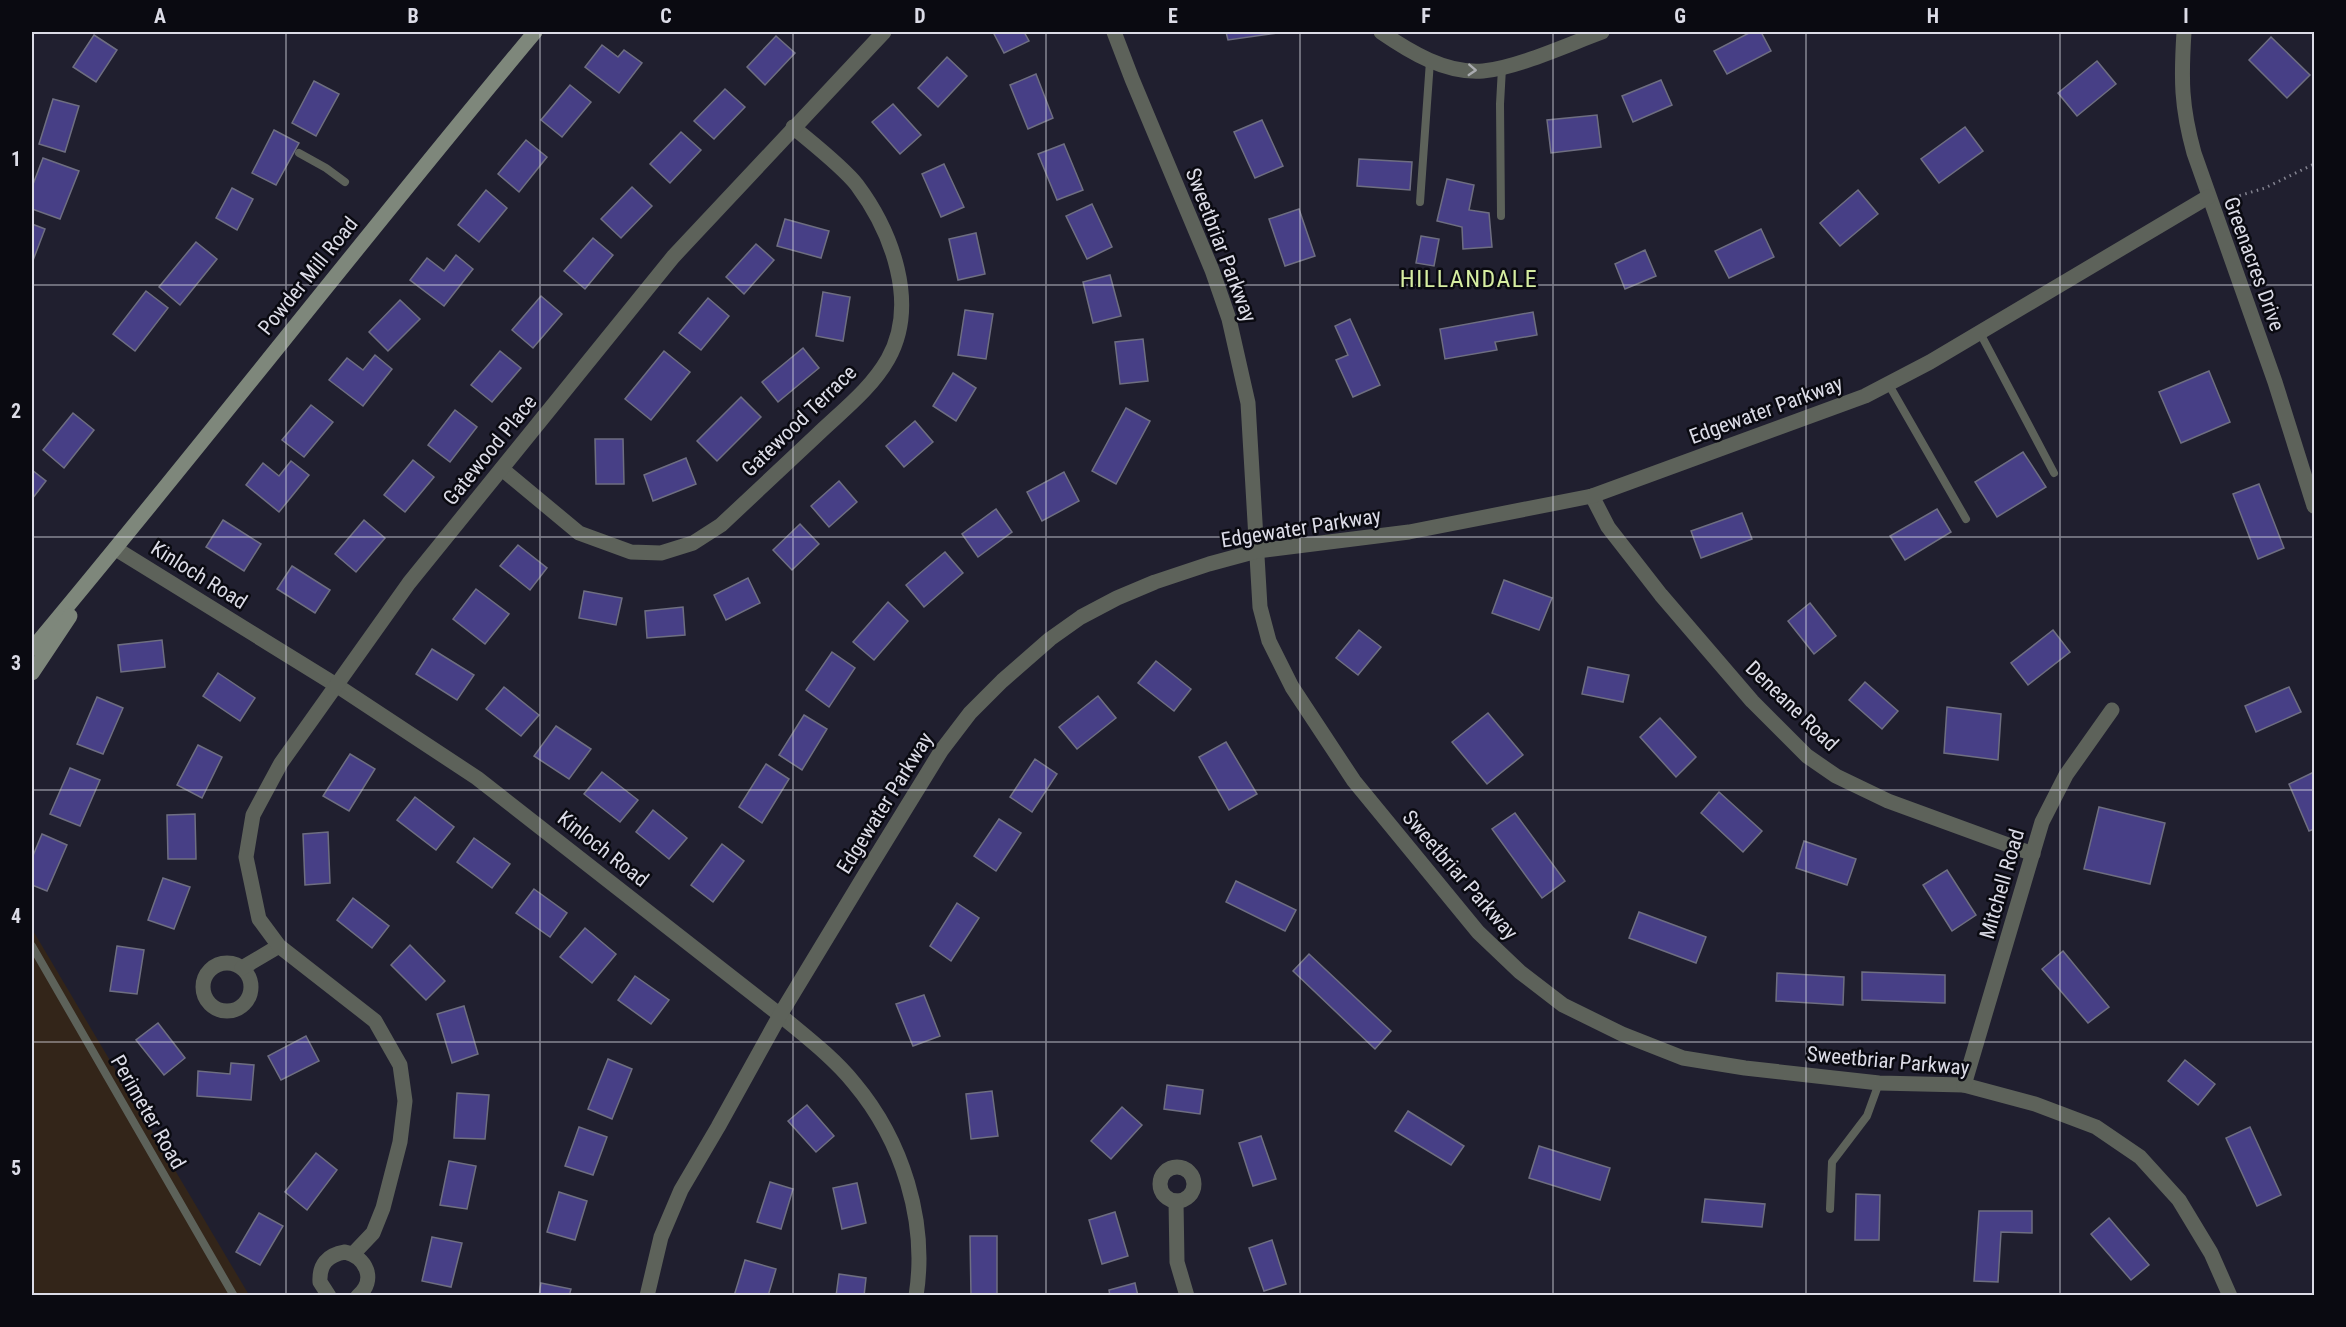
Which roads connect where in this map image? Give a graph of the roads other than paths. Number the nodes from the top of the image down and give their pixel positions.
1 (535, 32) edge
2 (884, 32) edge
3 (1114, 32) edge
4 (1381, 32) edge
5 (1602, 32) edge
6 (2184, 32) edge
7 (1430, 61) junction
8 (1502, 67) junction
9 (793, 127) junction
10 (299, 153) dead end
11 (345, 182) dead end
12 (1420, 202) dead end
13 (2209, 202) junction
14 (1501, 216) dead end
15 (1979, 331) junction
16 (1889, 385) junction
17 (502, 469) junction
18 (2054, 473) dead end
19 (1592, 496) junction
20 (2314, 506) edge
21 (1966, 519) dead end
22 (116, 549) junction
23 (1257, 551) junction
24 (32, 649) edge
25 (32, 673) edge
26 (336, 685) junction
27 (2112, 710) dead end
28 (2033, 854) junction
29 (32, 946) edge
30 (279, 946) junction
31 (242, 968) dead end
32 (780, 1015) junction
33 (1879, 1083) junction
34 (1964, 1085) junction
35 (1176, 1201) dead end
36 (1830, 1209) dead end
37 (353, 1254) junction
38 (234, 1296) edge
39 (329, 1296) edge
40 (358, 1296) edge
41 (647, 1296) edge
42 (916, 1296) edge
43 (1187, 1296) edge
44 (2229, 1296) edge

1 - 22 main road, Powder Mill Road
2 - 9 street, Gatewood Place
3 - 23 street, Sweetbriar Parkway
4 - 7 street
5 - 8 street
6 - 13 street, Greenacres Drive
7 -> 8 street
7 - 12 lane
8 - 14 lane
9 - 17 street, Gatewood Place
9 - 17 street, Gatewood Terrace
10 - 11 lane
13 - 15 street, Edgewater Parkway
13 - 20 street, Greenacres Drive
15 - 16 street, Edgewater Parkway
15 - 18 lane
16 - 19 street, Edgewater Parkway
16 - 21 lane
17 - 26 street, Gatewood Place
19 - 23 street, Edgewater Parkway
19 - 28 street, Deneane Road
22 - 24 main road, Powder Mill Road
22 - 25 main road, Powder Mill Road
22 - 26 street, Kinloch Road
23 - 32 street, Edgewater Parkway
23 - 33 street, Sweetbriar Parkway
26 - 30 street, Gatewood Place
26 - 32 street, Kinloch Road
27 - 28 street, Mitchell Road
28 - 34 street, Mitchell Road
29 - 38 lane, Perimeter Road
30 - 31 street
30 - 37 street, Gatewood Place
32 - 41 street, Edgewater Parkway
32 - 42 street, Kinloch Road
33 - 34 street, Sweetbriar Parkway
33 - 36 lane
34 - 44 street, Sweetbriar Parkway
35 - 43 street
37 - 39 street
37 - 40 street

